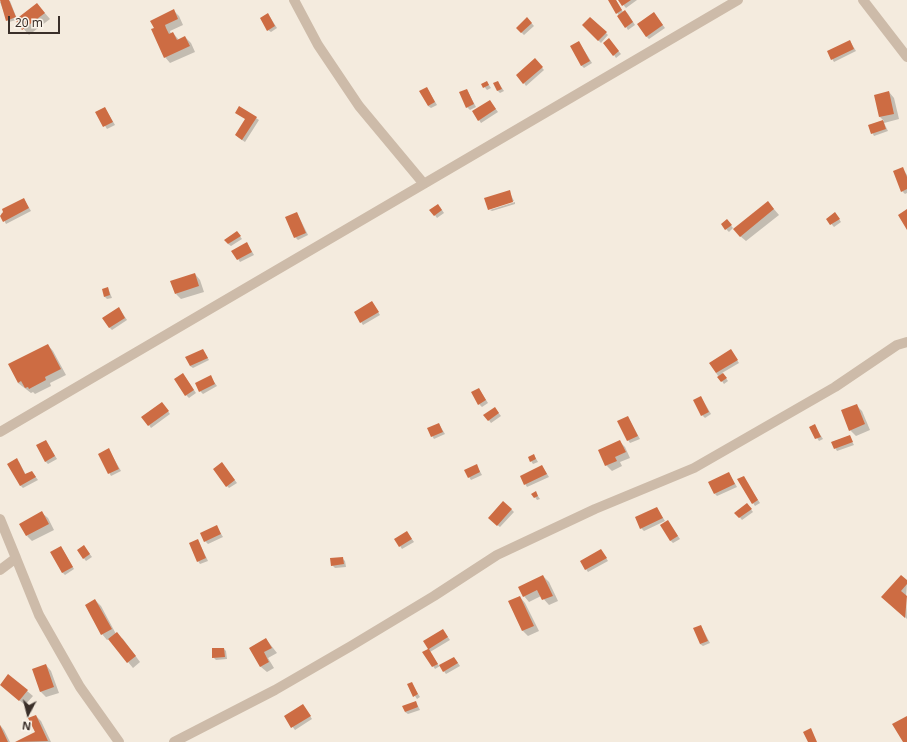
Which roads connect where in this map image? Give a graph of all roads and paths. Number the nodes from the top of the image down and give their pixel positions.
1 (294, 0) edge
2 (738, 0) edge
3 (863, 0) edge
4 (907, 57) edge
5 (424, 184) junction
6 (907, 342) edge
7 (0, 432) edge
8 (0, 519) edge
9 (16, 558) junction
10 (0, 570) edge
11 (119, 742) edge
12 (174, 742) edge

1 - 5 street
2 - 5 street
3 - 4 street
5 - 7 street
6 - 12 street
8 - 9 street
9 - 10 street
9 - 11 street

